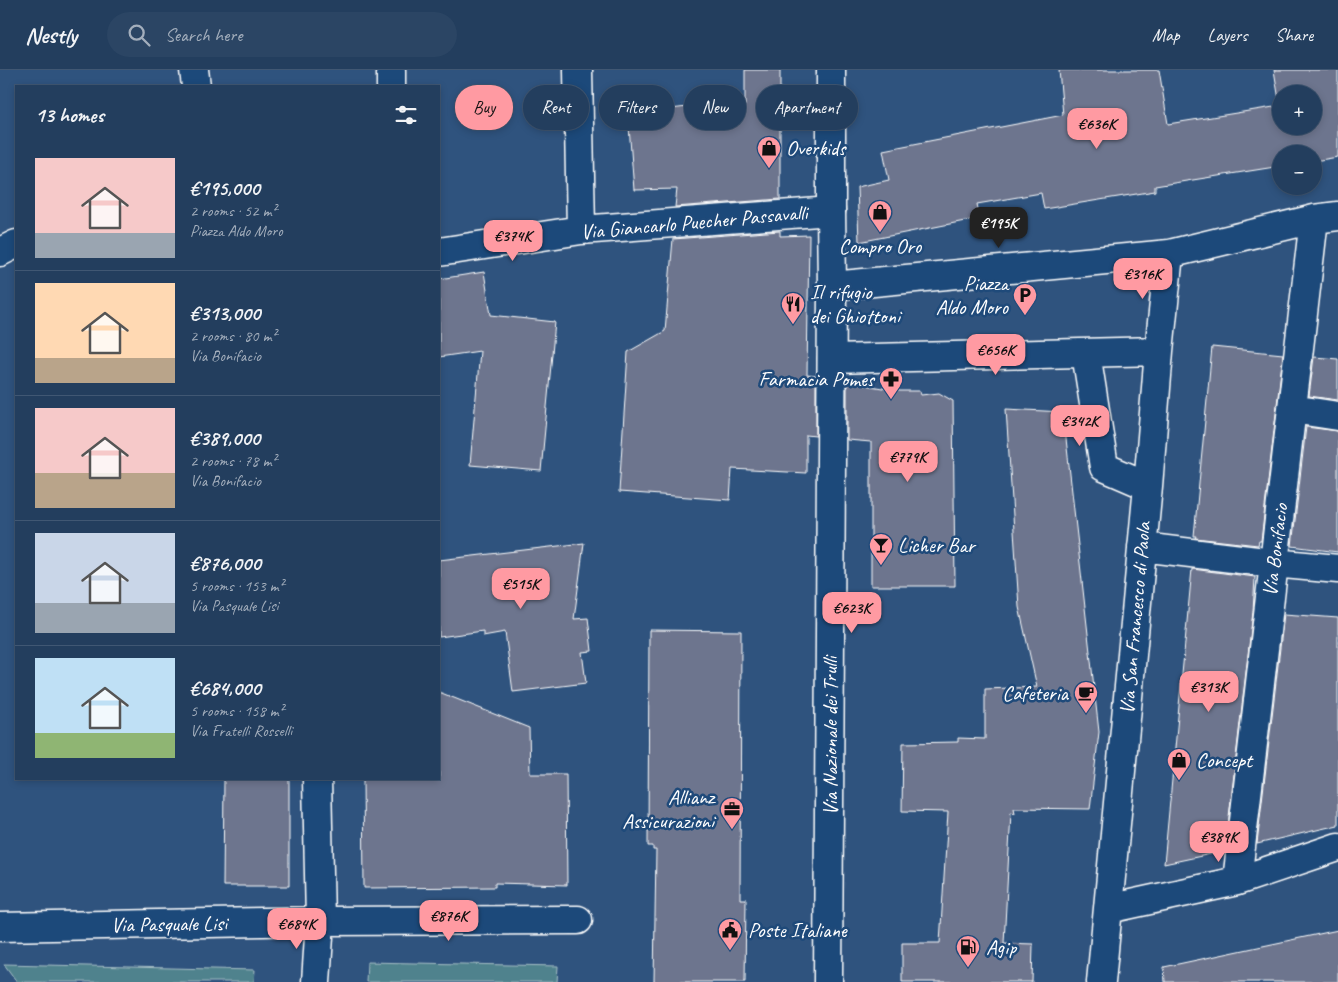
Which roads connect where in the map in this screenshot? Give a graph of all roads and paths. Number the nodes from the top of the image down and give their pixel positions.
1 (194, 70) edge
2 (391, 70) edge
3 (578, 70) edge
4 (831, 70) edge
5 (196, 85) edge
6 (391, 85) edge
7 (830, 211) junction
8 (1326, 217) edge
9 (581, 230) junction
10 (15, 244) edge
11 (0, 252) edge
12 (440, 252) edge
13 (1169, 254) junction
14 (832, 286) junction
15 (1159, 351) junction
16 (1086, 353) junction
17 (832, 359) junction
18 (1292, 409) junction
19 (1338, 416) edge
20 (1148, 486) junction
21 (1142, 547) junction
22 (1273, 562) junction
23 (1338, 569) edge
24 (317, 780) edge
25 (1338, 847) edge
26 (1237, 881) junction
27 (1108, 909) junction
28 (578, 920) dead end
29 (320, 921) junction
30 (0, 927) edge
31 (316, 982) edge
32 (828, 982) edge
33 (1101, 982) edge

1 - 5 street
2 - 6 street
3 - 9 street
4 - 7 street, Via Nazionale dei Trulli
7 - 9 street, Via Giancarlo Puecher Passavalli
7 - 14 street, Via Nazionale dei Trulli
8 - 13 street
8 - 18 street, Via Bonifacio
9 - 12 street, Via Giancarlo Puecher Passavalli
10 - 11 street
13 - 14 street
13 - 15 street, Via San Francesco di Paola
14 - 17 street, Via Nazionale dei Trulli
15 - 16 street
15 - 20 street, Via San Francesco di Paola
16 - 17 street
16 - 20 street
17 - 32 street, Via Nazionale dei Trulli
18 - 19 street
18 - 22 street, Via Bonifacio
20 - 21 street, Via San Francesco di Paola
21 - 22 street
21 - 27 street, Via San Francesco di Paola
22 - 23 street
22 - 26 street, Via Bonifacio
24 - 29 street
25 - 26 street
26 - 27 street
27 - 33 street, Via San Francesco di Paola
28 - 29 street, Via Pasquale Lisi
29 - 30 street, Via Pasquale Lisi
29 - 31 street

